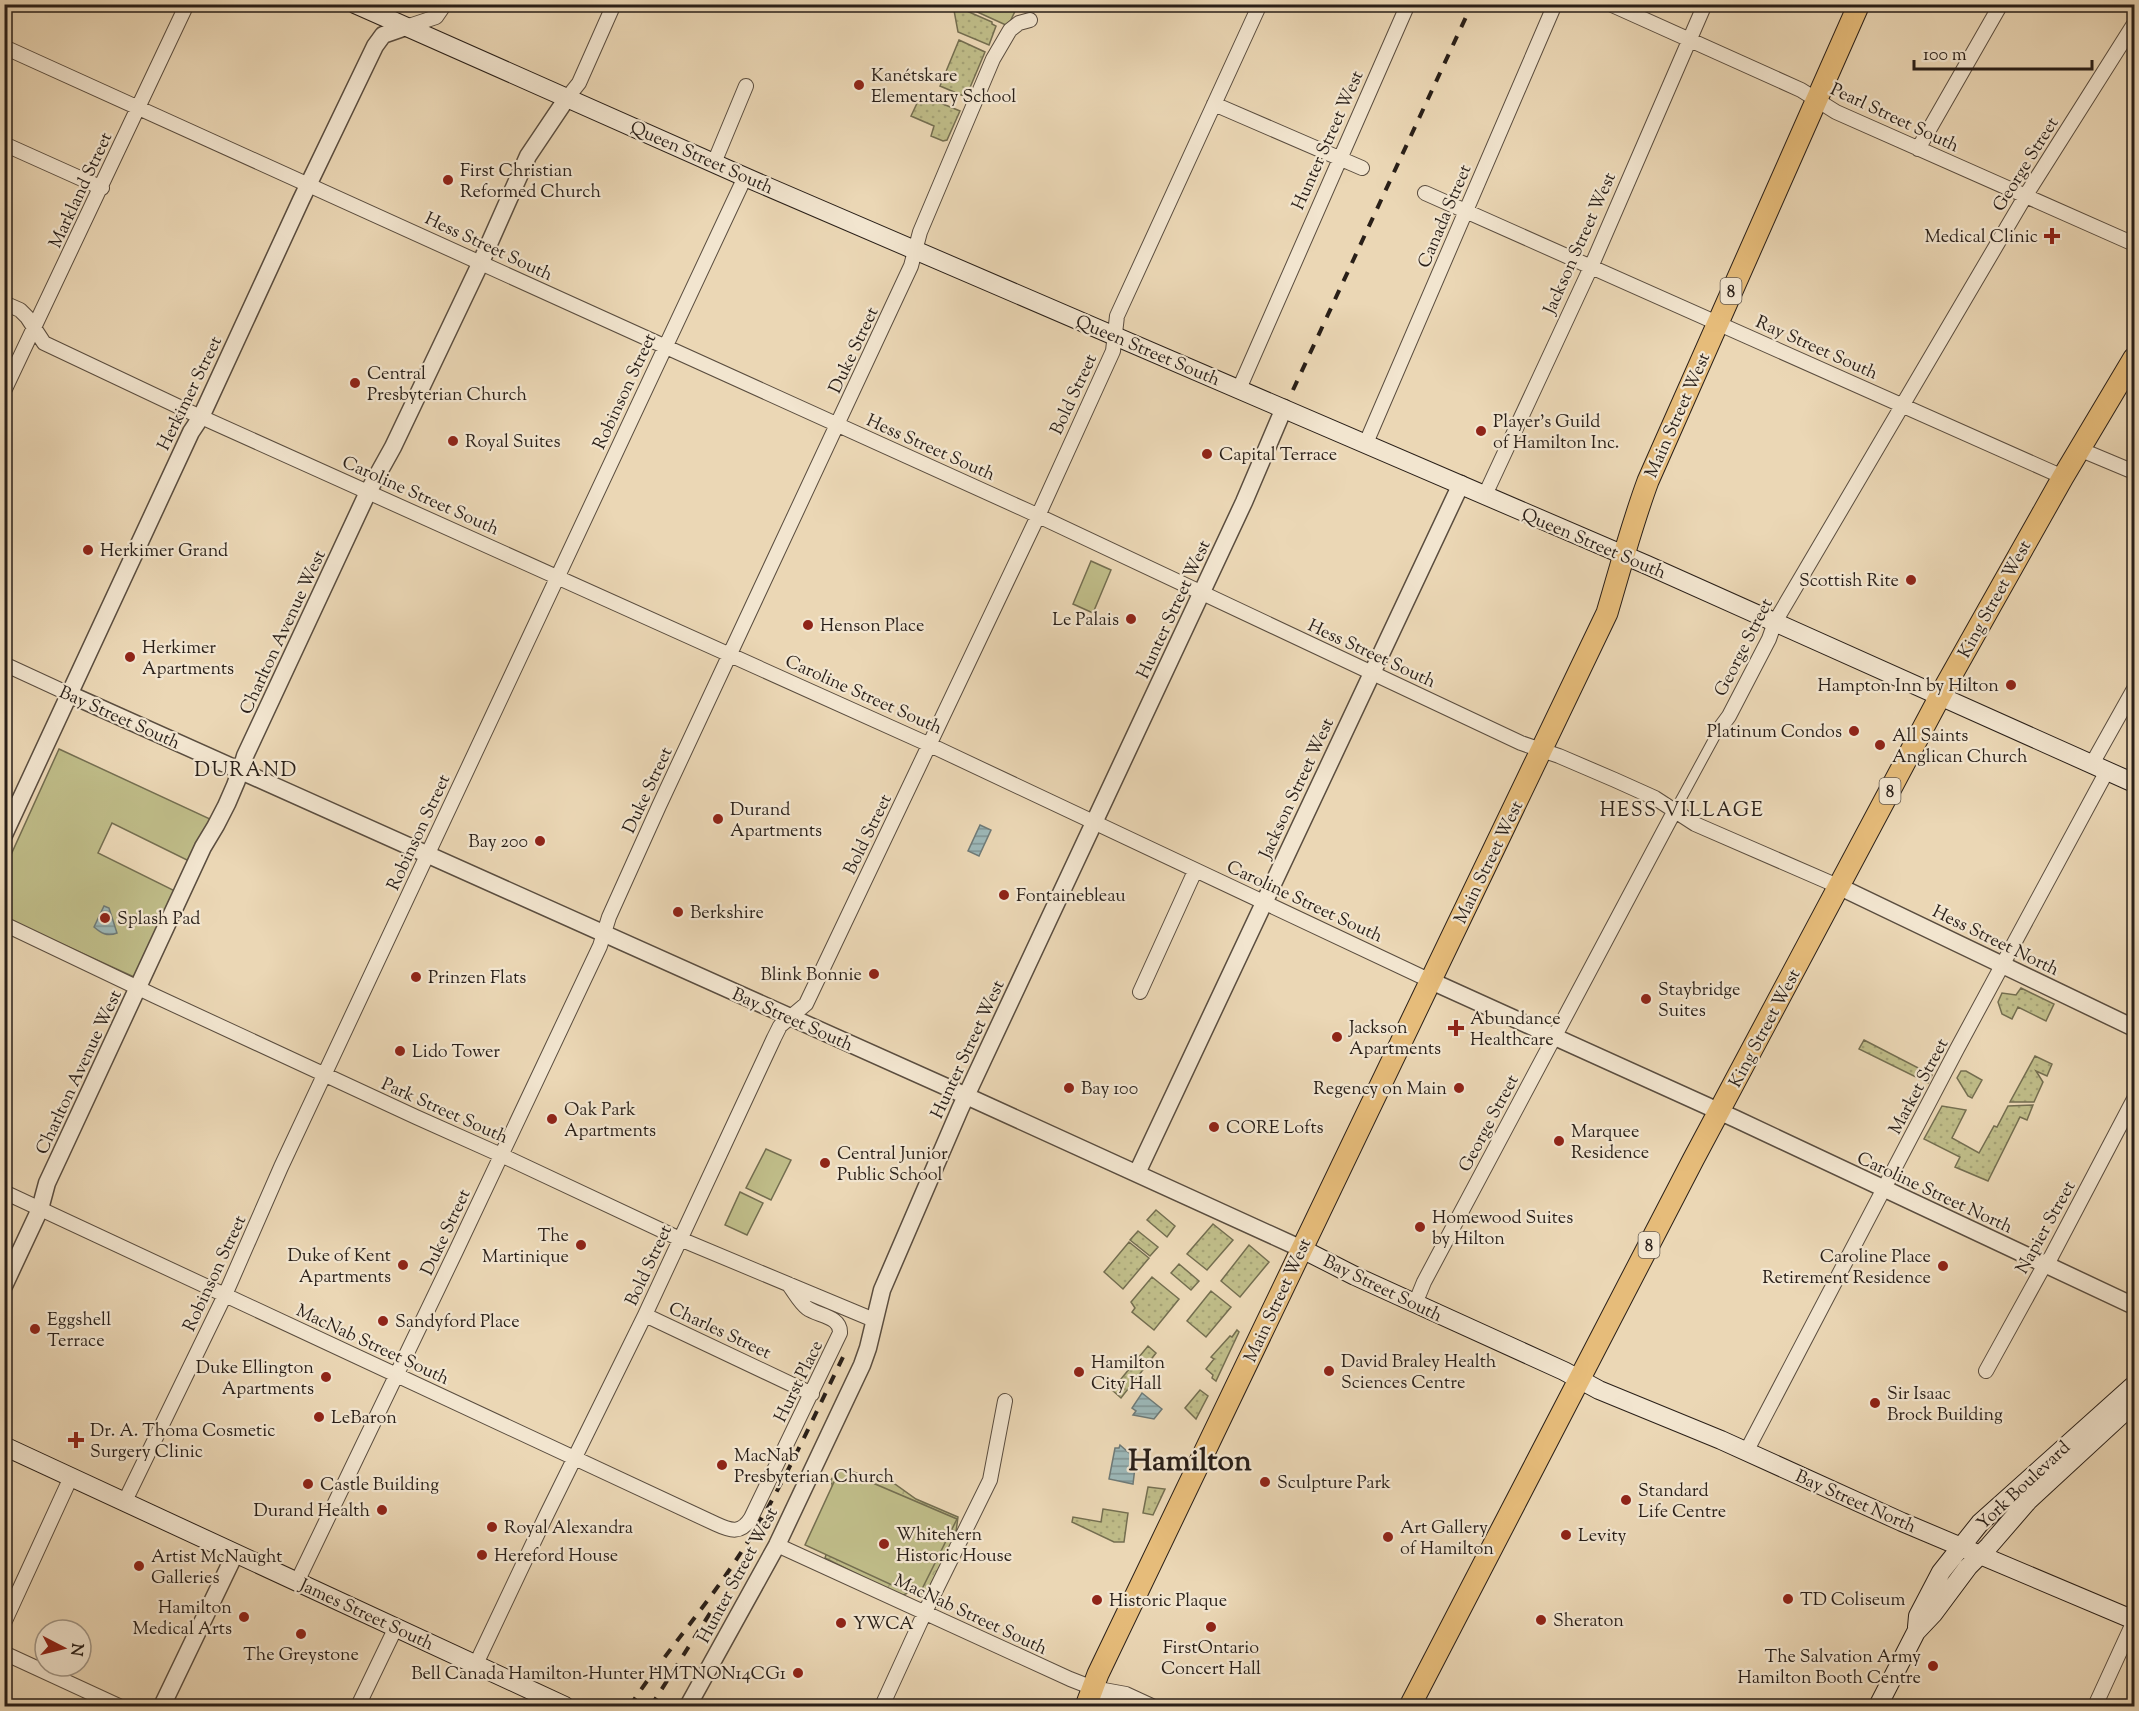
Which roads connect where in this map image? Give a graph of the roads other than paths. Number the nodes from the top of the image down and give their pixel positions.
1 (187, 4) edge
2 (356, 4) edge
3 (445, 4) edge
4 (614, 4) edge
5 (1260, 4) edge
6 (1408, 4) edge
7 (1555, 4) edge
8 (1610, 4) edge
9 (1705, 4) edge
10 (1859, 4) edge
11 (2001, 4) edge
12 (1030, 20) dead end
13 (2134, 24) edge
14 (406, 27) junction
15 (1689, 39) junction
16 (4, 47) edge
17 (746, 86) dead end
18 (567, 98) junction
19 (1817, 101) junction
20 (1214, 104) junction
21 (139, 108) junction
22 (4, 144) edge
23 (1918, 149) junction
24 (1340, 158) junction
25 (714, 163) junction
26 (1362, 168) dead end
27 (745, 177) junction
28 (308, 184) junction
29 (102, 188) junction
30 (1425, 193) dead end
31 (2026, 195) junction
32 (1465, 211) junction
33 (2134, 244) edge
34 (915, 250) junction
35 (481, 262) junction
36 (1591, 267) junction
37 (4, 303) edge
38 (1717, 323) junction
39 (35, 327) junction
40 (1116, 336) junction
41 (665, 346) junction
42 (2134, 358) edge
43 (1239, 389) junction
44 (4, 391) edge
45 (1902, 404) junction
46 (1284, 408) junction
47 (201, 417) junction
48 (837, 425) junction
49 (1366, 443) junction
50 (2079, 449) junction
51 (2134, 472) edge
52 (2063, 477) junction
53 (1461, 484) junction
54 (368, 492) junction
55 (1485, 495) junction
56 (1038, 516) junction
57 (1624, 556) junction
58 (557, 577) junction
59 (1201, 593) junction
60 (1775, 622) junction
61 (730, 655) junction
62 (4, 664) edge
63 (1371, 672) junction
64 (2134, 689) edge
65 (69, 694) junction
66 (1940, 696) junction
67 (1718, 731) joint
68 (930, 745) junction
69 (1542, 750) junction
70 (2099, 767) junction
71 (241, 771) junction
72 (2134, 783) edge
73 (1674, 812) junction
74 (1093, 822) junction
75 (4, 836) edge
76 (427, 855) junction
77 (1195, 871) junction
78 (1840, 887) junction
79 (1265, 903) junction
80 (4, 924) edge
81 (604, 934) junction
82 (2003, 964) junction
83 (1431, 981) junction
84 (138, 988) junction
85 (1140, 992) dead end
86 (790, 1018) junction
87 (2134, 1028) edge
88 (1554, 1036) junction
89 (324, 1074) junction
90 (966, 1097) junction
91 (2134, 1099) edge
92 (1719, 1112) junction
93 (501, 1155) junction
94 (1137, 1173) junction
95 (1883, 1189) junction
96 (4, 1192) edge
97 (40, 1209) junction
98 (680, 1239) junction
99 (1302, 1249) junction
100 (2045, 1264) junction
101 (788, 1284) junction
102 (4, 1286) edge
103 (225, 1295) junction
104 (1414, 1304) junction
105 (2134, 1306) edge
106 (645, 1315) junction
107 (874, 1320) junction
108 (1986, 1371) dead end
109 (396, 1375) junction
110 (1580, 1379) junction
111 (2134, 1385) edge
112 (812, 1394) junction
113 (1005, 1401) dead end
114 (2134, 1403) edge
115 (4, 1446) edge
116 (1746, 1452) junction
117 (574, 1457) junction
118 (71, 1477) junction
119 (125, 1502) junction
120 (726, 1529) joint
121 (777, 1545) junction
122 (1961, 1546) junction
123 (235, 1554) junction
124 (1980, 1554) junction
125 (297, 1582) junction
126 (925, 1612) junction
127 (2134, 1621) edge
128 (4, 1623) edge
129 (396, 1627) junction
130 (1916, 1632) junction
131 (4, 1653) edge
132 (476, 1664) junction
133 (1089, 1697) edge
134 (119, 1707) edge
135 (162, 1707) edge
136 (358, 1707) edge
137 (565, 1707) edge
138 (688, 1707) edge
139 (882, 1707) edge
140 (1114, 1707) edge
141 (1152, 1707) edge
142 (1410, 1707) edge
143 (1878, 1707) edge
144 (2095, 1707) edge

1 - 21 street, Markland Street
2 - 14 main road, Queen Street South
3 - 14 street, Herkimer Street
4 - 18 street, Charlton Avenue West
5 - 20 street, Bold Street
6 - 24 street, Hunter Street West
7 - 32 street, Canada Street
8 - 15 street, Pearl Street South
9 - 15 street, Jackson Street West
10 - 19 main road, Main Street West / 8
11 - 23 street
12 - 34 street, Duke Street
13 - 31 street, George Street
14 - 18 main road, Queen Street South
14 - 28 street, Herkimer Street
15 - 19 street, Pearl Street South
15 - 36 street, Jackson Street West
16 - 21 street, Hess Street South
17 - 25 street
18 - 25 main road, Queen Street South
18 - 35 street, Charlton Avenue West
19 - 23 street, Pearl Street South
19 - 38 main road, Main Street West / 8
20 - 24 street
20 - 40 street, Bold Street
21 - 28 street, Hess Street South
21 - 29 street, Markland Street
22 - 29 street
23 - 31 street, Pearl Street South
24 - 26 street
24 - 43 street, Hunter Street West
25 - 27 main road, Queen Street South
27 - 34 main road, Queen Street South
27 - 41 street, Robinson Street
28 - 35 street, Hess Street South
28 - 47 street, Herkimer Street
29 - 39 street, Markland Street
30 - 32 street, Ray Street South
31 - 33 street, Pearl Street South
31 - 45 street, George Street
32 - 36 street, Ray Street South
32 - 49 street, Canada Street
34 - 40 main road, Queen Street South
34 - 48 street, Duke Street
35 - 41 street, Hess Street South
35 - 54 street, Charlton Avenue West
36 - 38 street, Ray Street South
36 - 55 street, Jackson Street West
37 - 39 street, Caroline Street South
38 - 45 street, Ray Street South
38 - 57 main road, Main Street West / 8
39 - 44 street, Markland Street
39 - 47 street, Caroline Street South
40 - 43 main road, Queen Street South
40 - 56 street, Bold Street
41 - 48 street, Hess Street South
41 - 58 street, Robinson Street
42 - 50 main road, King Street West / 8
43 - 46 main road, Queen Street South
45 - 52 street, Ray Street South
45 - 60 street, George Street
46 - 49 main road, Queen Street South
46 - 59 street, Hunter Street West
47 - 54 street, Caroline Street South
47 - 65 street, Herkimer Street
48 - 56 street, Hess Street South
48 - 61 street, Duke Street
49 - 53 main road, Queen Street South
50 - 51 street
50 - 52 main road, King Street West / 8
52 - 66 main road, King Street West / 8
53 - 55 main road, Queen Street South
53 - 63 street, Jackson Street West
54 - 58 street, Caroline Street South
54 - 71 street, Charlton Avenue West
55 - 57 main road, Queen Street South
56 - 59 street, Hess Street South
56 - 68 street, Bold Street
57 - 60 main road, Queen Street South
57 - 69 main road, Main Street West / 8
58 - 61 street, Caroline Street South
58 - 76 street, Robinson Street
59 - 63 street, Hess Street South
59 - 74 street, Hunter Street West
60 - 66 main road, Queen Street South
60 - 67 street, George Street
61 - 68 street, Caroline Street South
61 - 81 street, Duke Street
62 - 65 street, Bay Street South
63 - 69 street, Hess Street South
63 - 79 street, Jackson Street West
64 - 70 street, Market Street
65 - 71 street, Bay Street South
65 - 75 street, Herkimer Street
66 - 70 main road, Queen Street South
66 - 78 main road, King Street West / 8
67 - 73 street, George Street
68 - 74 street, Caroline Street South
68 - 86 street, Bold Street
69 - 73 street, Hess Street South
69 - 83 main road, Main Street West / 8
70 - 72 main road, Queen Street South
70 - 82 street, Market Street
71 - 76 street, Bay Street South
71 - 84 street, Charlton Avenue West
73 - 78 street, Hess Street South
73 - 88 street, George Street
74 - 77 street, Caroline Street South
74 - 90 street, Hunter Street West
76 - 81 street, Bay Street South
76 - 89 street, Robinson Street
77 - 79 street, Caroline Street South
77 - 85 street
78 - 82 street, Hess Street North
78 - 92 main road, King Street West / 8
79 - 83 street, Caroline Street South
79 - 94 street, Jackson Street West
80 - 84 street, Park Street South
81 - 86 street, Bay Street South
81 - 93 street, Duke Street
82 - 87 street, Hess Street North
82 - 95 street, Market Street
83 - 88 street, Caroline Street South
83 - 99 main road, Main Street West / 8
84 - 89 street, Park Street South
84 - 97 street, Charlton Avenue West
86 - 90 street, Bay Street South
86 - 98 street, Bold Street
88 - 92 street, Caroline Street South
88 - 104 street, George Street
89 - 93 street, Park Street South
89 - 103 street, Robinson Street
90 - 94 street, Bay Street South
90 - 107 street, Hunter Street West
91 - 100 street, Napier Street
92 - 95 street, Caroline Street North
92 - 110 main road, King Street West / 8
93 - 98 street, Park Street South
93 - 109 street, Duke Street
94 - 99 street, Bay Street South
95 - 100 street, Caroline Street North
95 - 116 street, Market Street
96 - 97 street, MacNab Street South
97 - 102 street, Charlton Avenue West
97 - 103 street, MacNab Street South
98 - 101 street, Park Street South
98 - 106 street, Bold Street
99 - 104 main road, Bay Street South
99 - 133 main road, Main Street West / 8
100 - 105 street, Caroline Street North
100 - 108 street, Napier Street
101 - 107 street, Park Street South
101 - 112 street, Hurst Place
103 - 109 street, MacNab Street South
103 - 119 street, Robinson Street
104 - 110 main road, Bay Street South
106 - 112 street, Charles Street
106 - 117 street, Bold Street
107 - 121 street, Hunter Street West
109 - 117 street, MacNab Street South
109 - 125 street, Duke Street
110 - 116 main road, Bay Street North
110 - 142 main road, King Street West / 8
111 - 122 main road, York Boulevard
112 - 120 street, Hurst Place
113 - 126 street
114 - 124 main road, York Boulevard
115 - 118 main road, James Street South
116 - 122 main road, Bay Street North
117 - 120 street, MacNab Street South
117 - 132 street, Bold Street
118 - 119 main road, James Street South
118 - 128 street
119 - 123 main road, James Street South
121 - 126 street, MacNab Street South
121 - 138 street, Hunter Street West
122 - 124 main road, Bay Street North
122 - 130 main road, York Boulevard
123 - 125 main road, James Street South
123 - 135 street
124 - 127 main road, Bay Street North
124 - 130 main road, York Boulevard
125 - 129 main road, James Street South
126 - 133 street, MacNab Street South
126 - 139 street
127 - 144 street
129 - 132 main road, James Street South
129 - 136 street
130 - 143 main road, York Boulevard
131 - 134 street
132 - 137 main road, James Street South
133 - 140 street, MacNab Street South
133 - 141 street, MacNab Street South

